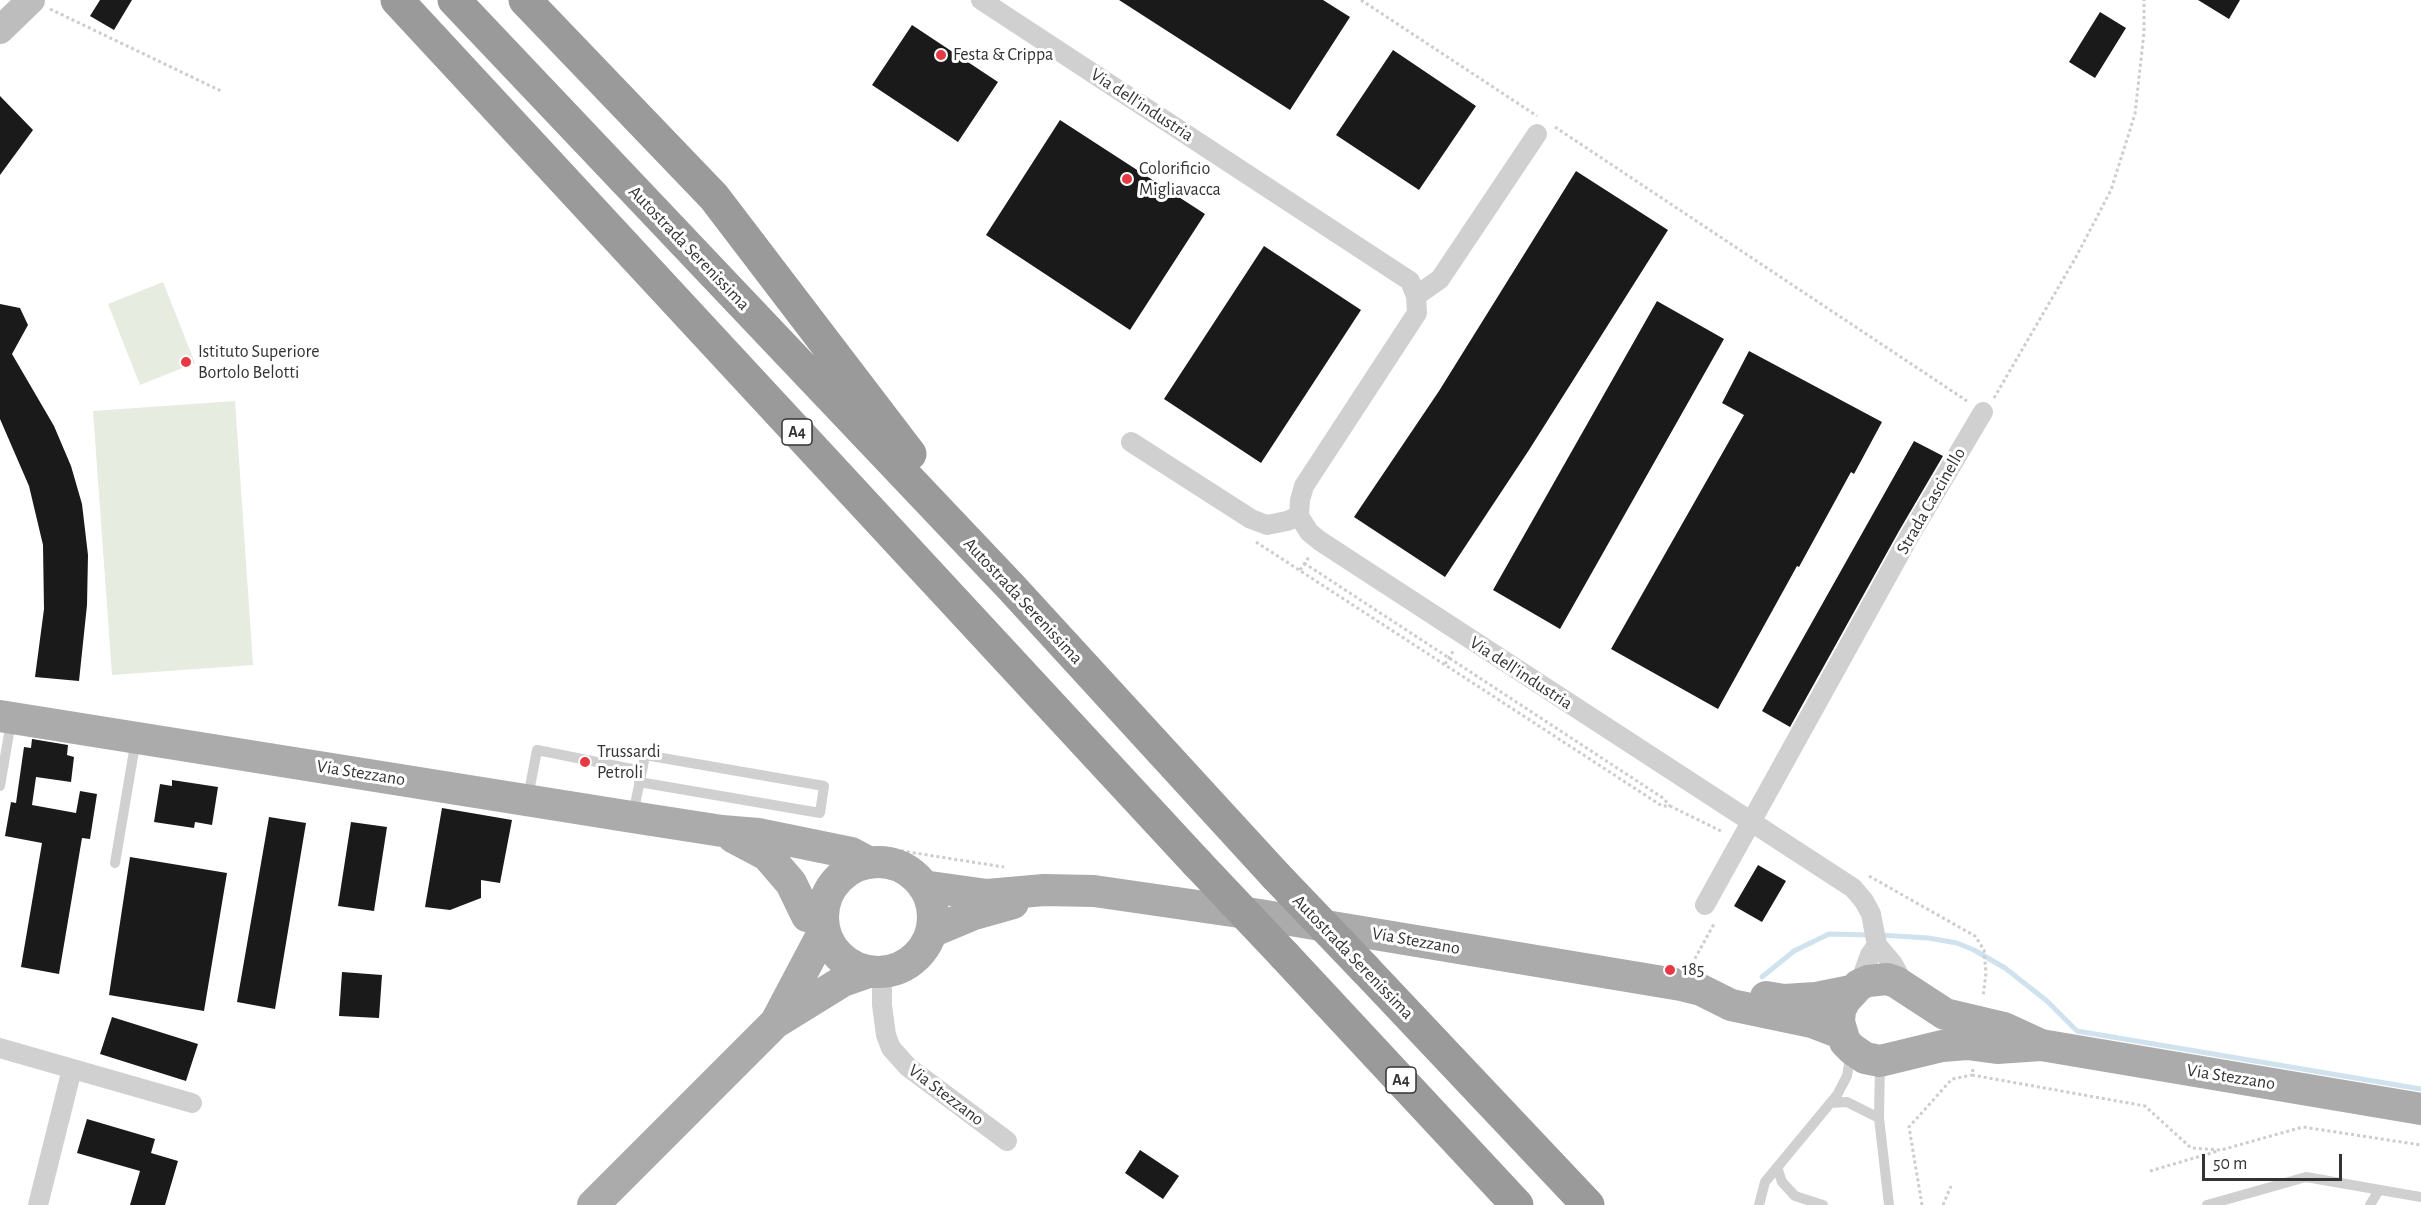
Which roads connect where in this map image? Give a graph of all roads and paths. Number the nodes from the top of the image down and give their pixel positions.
1 (397, 0) edge
2 (454, 0) edge
3 (525, 0) edge
4 (981, 0) edge
5 (1362, 0) edge
6 (2144, 0) edge
7 (39, 3) edge
8 (0, 30) edge
9 (221, 91) dead end
10 (1537, 134) dead end
11 (1416, 296) junction
12 (1983, 412) junction
13 (1131, 442) dead end
14 (1299, 516) junction
15 (1251, 519) junction
16 (1304, 563) dead end
17 (1011, 587) junction
18 (6, 717) edge
19 (136, 738) junction
20 (640, 777) junction
21 (0, 786) edge
22 (527, 800) junction
23 (1670, 806) junction
24 (632, 817) junction
25 (1751, 821) junction
26 (722, 831) junction
27 (1740, 840) junction
28 (115, 863) dead end
29 (870, 863) junction
30 (1862, 872) dead end
31 (923, 886) junction
32 (1094, 891) junction
33 (1705, 905) joint
34 (824, 925) junction
35 (932, 932) junction
36 (1877, 945) junction
37 (876, 972) junction
38 (1691, 988) junction
39 (1855, 988) junction
40 (1906, 988) junction
41 (775, 1023) junction
42 (1976, 1047) junction
43 (0, 1048) edge
44 (1866, 1051) junction
45 (72, 1069) junction
46 (192, 1103) dead end
47 (1830, 1103) junction
48 (2421, 1109) edge
49 (1879, 1118) junction
50 (1007, 1141) dead end
51 (2421, 1145) edge
52 (2221, 1150) junction
53 (1777, 1167) junction
54 (2150, 1171) dead end
55 (1952, 1186) dead end
56 (2379, 1190) junction
57 (2421, 1197) edge
58 (38, 1205) edge
59 (593, 1205) edge
60 (1517, 1205) edge
61 (1588, 1205) edge
62 (1759, 1205) edge
63 (1823, 1205) edge
64 (1889, 1205) edge
65 (1922, 1205) edge
66 (1943, 1205) edge
67 (2207, 1205) edge
68 (2370, 1205) edge

1 - 60 highway, A4, bridge
2 - 17 highway, Autostrada Serenissima
3 - 17 highway
4 - 11 street, Via dell'industria
5 - 12 path
6 - 12 path
7 - 8 street
7 - 9 path
10 - 11 street
11 - 14 street
12 - 25 street, Strada Cascinello
13 - 15 street
14 - 15 street
14 - 25 street, Via dell'industria
15 - 23 path
16 - 23 path
17 - 61 highway, Autostrada Serenissima, bridge
18 - 19 main road, Via Stezzano
18 - 21 lane
19 - 22 main road, Via Stezzano
19 - 28 lane
20 - 20 lane
20 - 22 lane
20 - 24 lane
22 - 24 main road, Via Stezzano
23 - 27 path
24 - 26 main road, Via Stezzano
25 - 27 street, Strada Cascinello
25 - 36 street
26 - 29 main road, Via Stezzano
26 - 34 main road, Via Stezzano
27 - 33 street, Strada Cascinello
29 - 31 main road, Via Stezzano
29 - 34 main road
30 - 42 path
31 - 32 main road, Via Stezzano
31 - 35 main road
32 - 35 main road, Via Stezzano
32 - 38 main road, Via Stezzano
33 - 38 path
34 - 37 main road, Via Stezzano
34 - 41 main road
35 - 37 main road
36 - 39 street
36 - 40 street
37 - 41 main road
37 - 50 street, Via Stezzano
38 - 39 main road, Via Stezzano
38 - 44 main road, Via Stezzano
39 - 40 main road, Via Stezzano
39 - 44 main road
40 - 42 main road, Via Stezzano
40 - 44 main road
41 - 59 main road
42 - 44 main road, Via Stezzano
42 - 48 main road, Via Stezzano
42 - 52 path
42 - 65 path
43 - 45 street
44 - 47 lane
44 - 49 lane
45 - 46 street
45 - 58 street
47 - 49 lane
47 - 53 lane
49 - 64 lane
51 - 52 path
52 - 54 path
53 - 62 lane
53 - 63 lane
55 - 66 path
56 - 57 lane
56 - 67 lane
56 - 68 lane

